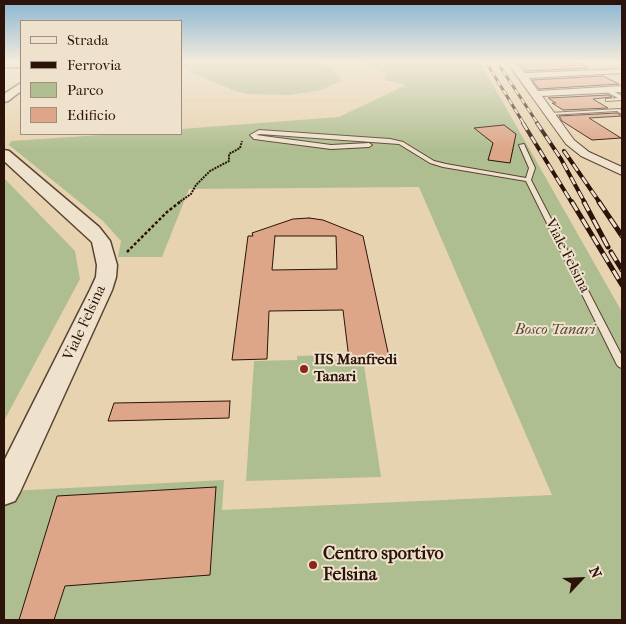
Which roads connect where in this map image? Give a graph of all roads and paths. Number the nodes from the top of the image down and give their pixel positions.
1 (15, 91) edge
2 (534, 91) edge
3 (587, 91) edge
4 (609, 91) edge
5 (536, 94) junction
6 (4, 100) edge
7 (622, 100) edge
8 (611, 101) dead end
9 (622, 113) edge
10 (549, 114) junction
11 (254, 134) junction
12 (369, 145) dead end
13 (522, 145) dead end
14 (4, 154) edge
15 (622, 171) edge
16 (528, 180) junction
17 (127, 252) dead end
18 (622, 365) edge
19 (4, 492) edge

1 - 6 street
2 - 5 street
3 - 5 street
4 - 7 lane
5 - 10 street
7 - 8 lane
9 - 10 lane
10 - 15 street
11 - 12 lane
11 - 16 lane
11 - 17 path
13 - 16 lane, Viale Felsina
14 - 19 street, Viale Felsina
16 - 18 lane, Viale Felsina

